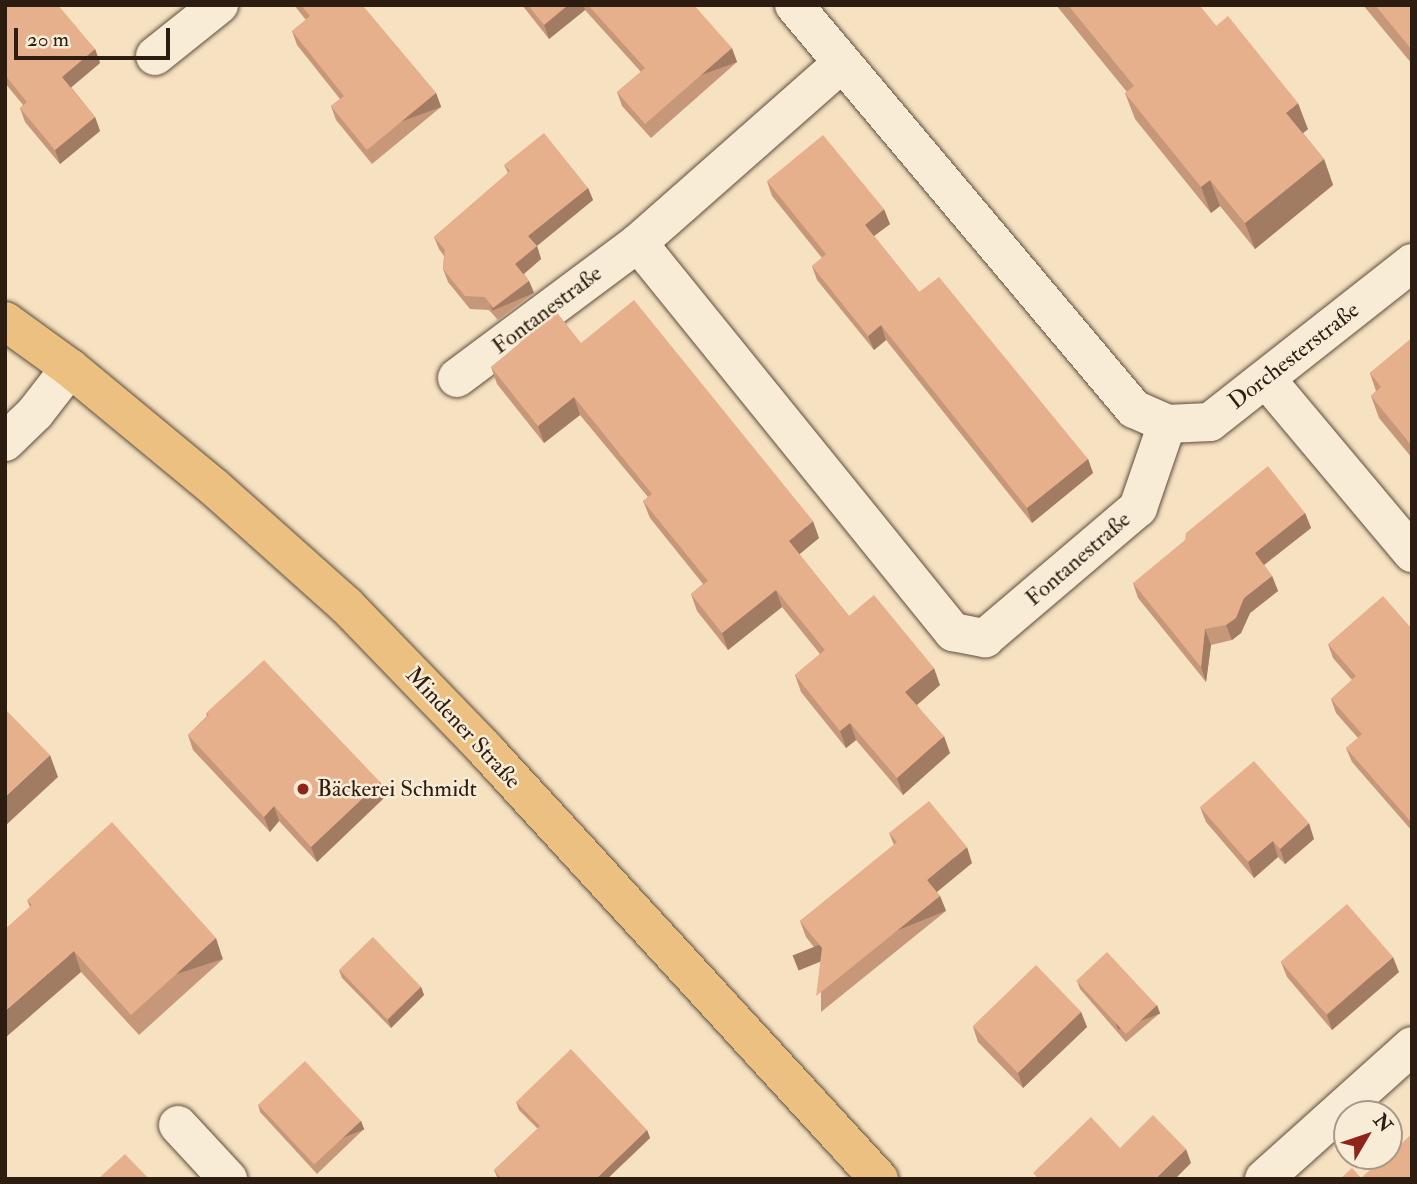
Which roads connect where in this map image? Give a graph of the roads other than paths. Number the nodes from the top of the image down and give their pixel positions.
1 (219, 5) edge
2 (794, 5) edge
3 (155, 56) dead end
4 (842, 63) junction
5 (638, 243) junction
6 (1412, 263) edge
7 (5, 321) edge
8 (70, 368) junction
9 (457, 377) dead end
10 (1267, 380) junction
11 (1167, 424) junction
12 (5, 442) edge
13 (1412, 553) edge
14 (1412, 1046) edge
15 (178, 1125) dead end
16 (228, 1179) edge
17 (879, 1179) edge
18 (1264, 1179) edge

1 - 3 street
2 - 4 street
4 - 5 street, Fontanestraße
4 - 11 street
5 - 9 street, Fontanestraße
5 - 11 street, Fontanestraße
6 - 10 street, Dorchesterstraße
7 - 8 main road, Mindener Straße
8 - 12 street
8 - 17 main road, Mindener Straße
10 - 11 street, Dorchesterstraße
10 - 13 street
14 - 18 street
15 - 16 street

